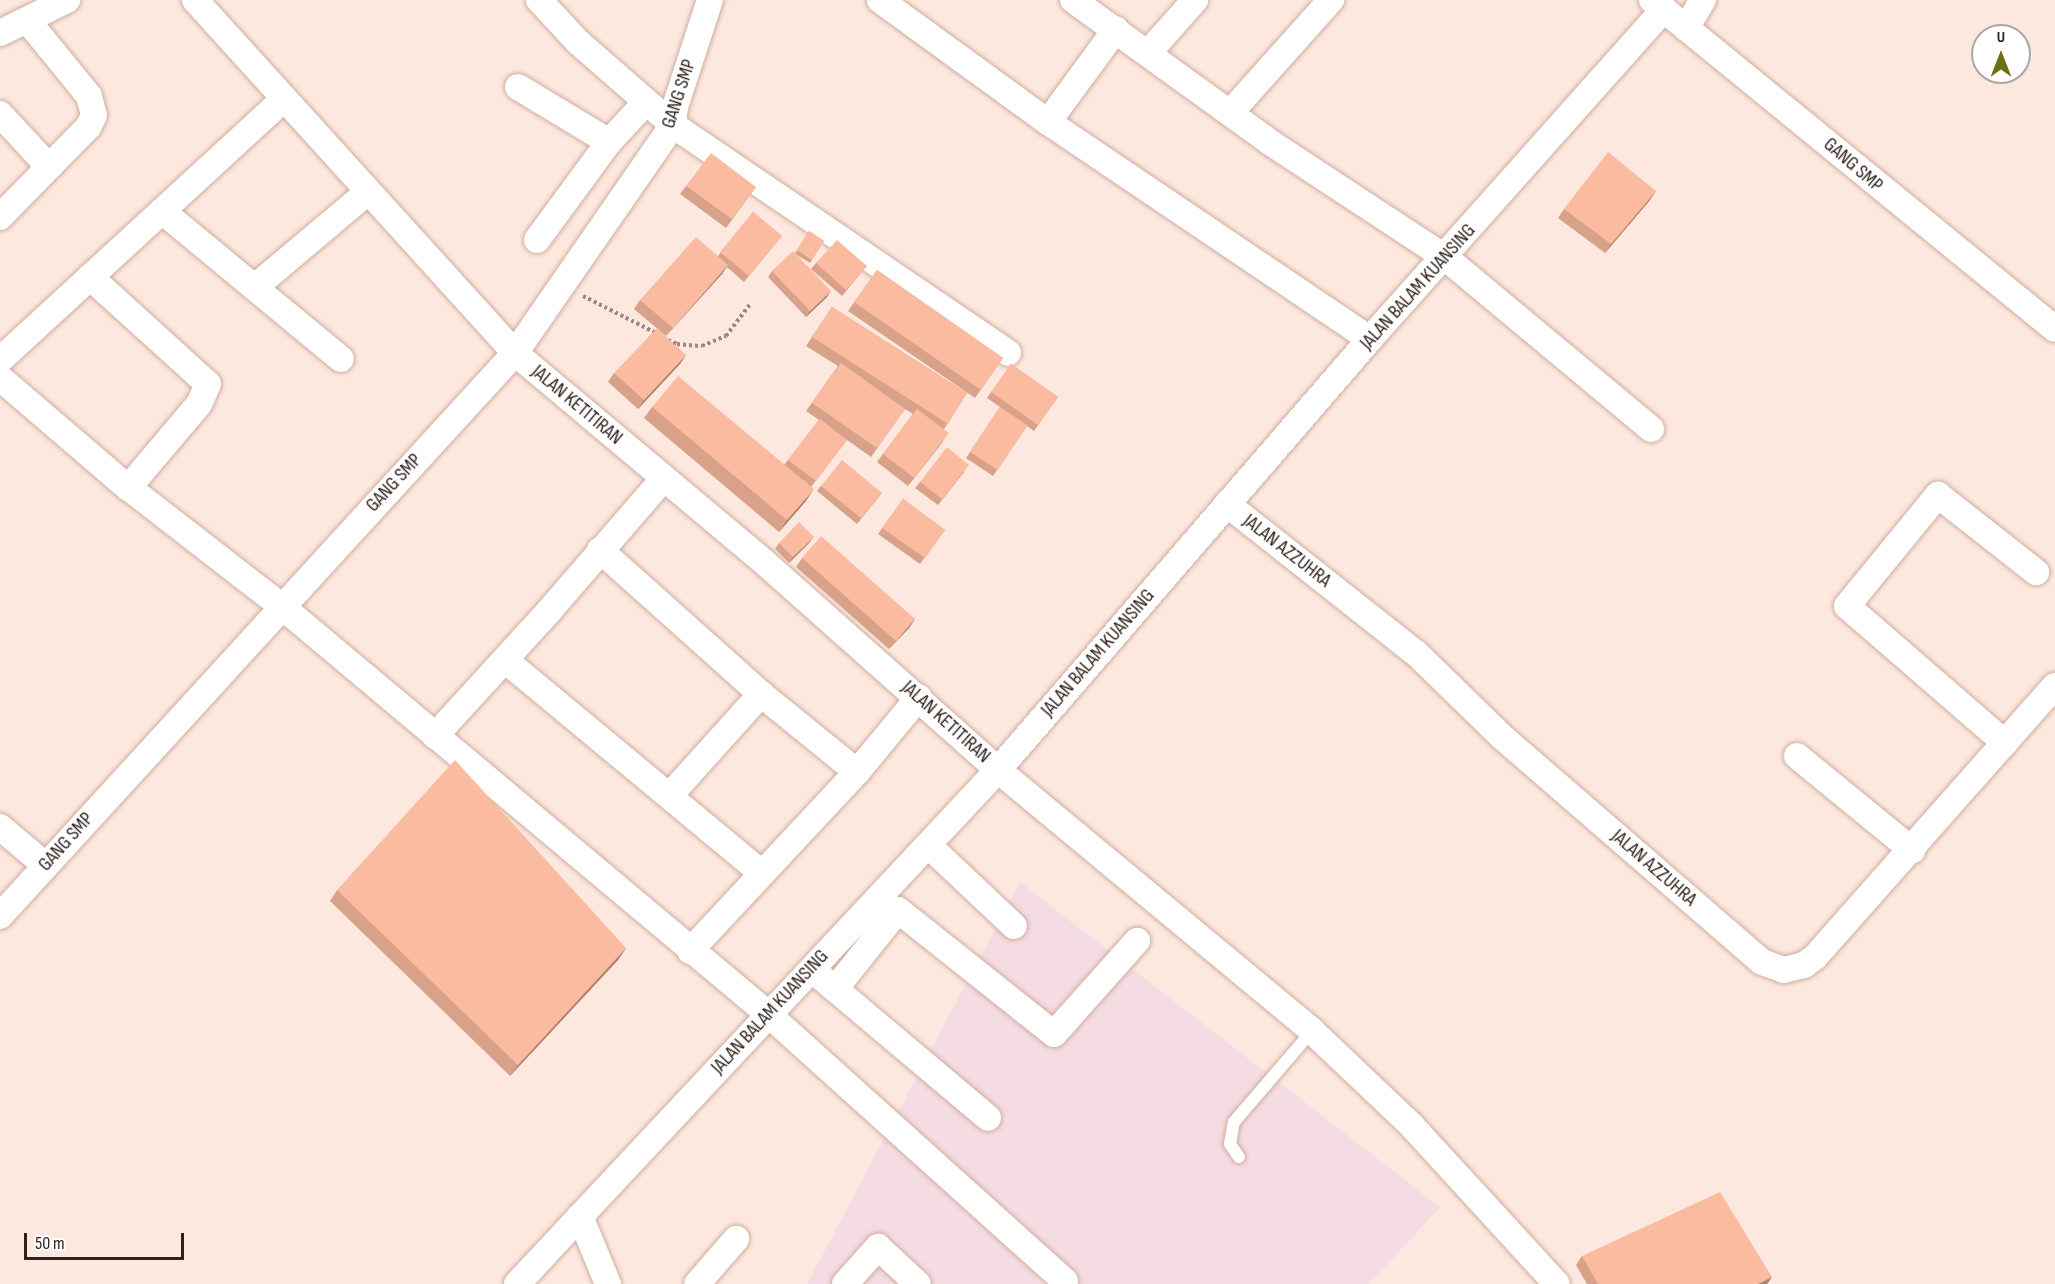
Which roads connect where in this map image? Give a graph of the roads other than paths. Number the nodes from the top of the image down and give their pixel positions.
1 (67, 0) edge
2 (195, 0) edge
3 (539, 0) edge
4 (710, 0) edge
5 (880, 0) edge
6 (1073, 0) edge
7 (1195, 0) edge
8 (1331, 0) edge
9 (1703, 0) edge
10 (1658, 5) edge
11 (27, 20) junction
12 (1686, 28) junction
13 (1116, 29) junction
14 (0, 33) edge
15 (1148, 53) junction
16 (518, 87) dead end
17 (284, 99) junction
18 (646, 102) junction
19 (1230, 113) junction
20 (0, 114) edge
21 (1048, 122) junction
22 (673, 125) junction
23 (609, 142) junction
24 (49, 167) junction
25 (368, 192) junction
26 (162, 211) junction
27 (0, 217) edge
28 (537, 240) dead end
29 (1446, 258) junction
30 (90, 277) junction
31 (255, 287) junction
32 (2055, 329) edge
33 (1370, 339) junction
34 (515, 353) junction
35 (1008, 353) dead end
36 (0, 360) edge
37 (340, 360) dead end
38 (0, 378) edge
39 (1651, 429) dead end
40 (663, 479) junction
41 (128, 488) junction
42 (1227, 504) junction
43 (600, 550) junction
44 (2036, 572) dead end
45 (280, 605) junction
46 (505, 660) junction
47 (2055, 686) edge
48 (761, 694) junction
49 (919, 697) junction
50 (435, 736) junction
51 (2005, 743) junction
52 (1797, 756) dead end
53 (998, 770) junction
54 (857, 772) junction
55 (671, 794) junction
56 (0, 827) edge
57 (928, 845) junction
58 (1912, 850) junction
59 (45, 865) junction
60 (762, 873) junction
61 (0, 916) edge
62 (1014, 926) dead end
63 (1137, 941) dead end
64 (690, 951) junction
65 (810, 968) junction
66 (835, 988) junction
67 (766, 1013) junction
68 (1312, 1031) junction
69 (988, 1118) dead end
70 (1239, 1157) dead end
71 (580, 1216) junction
72 (736, 1239) dead end
73 (1065, 1281) dead end
74 (517, 1284) edge
75 (608, 1284) edge
76 (697, 1284) edge
77 (845, 1284) edge
78 (918, 1284) edge
79 (1557, 1284) edge

1 - 11 street
2 - 17 street, JALAN KETITIRAN
3 - 18 street
4 - 22 street, GANG SMP
5 - 21 street
6 - 13 street
7 - 15 street
8 - 19 street
9 - 12 street
10 - 12 street, GANG SMP
10 - 29 street, JALAN BALAM KUANSING
11 - 14 street
11 - 24 street
12 - 32 street, GANG SMP
13 - 15 street
13 - 21 street
15 - 19 street
16 - 23 street
17 - 25 street, JALAN KETITIRAN
17 - 26 street
18 - 22 street
18 - 23 street
19 - 29 street
20 - 24 street
21 - 33 street
22 - 34 street, GANG SMP
22 - 35 street
23 - 28 street
24 - 27 street
25 - 31 street
25 - 34 street, JALAN KETITIRAN
26 - 30 street
26 - 31 street
29 - 33 street, JALAN BALAM KUANSING
29 - 39 street
30 - 36 street
30 - 41 street
31 - 37 street
33 - 42 street, JALAN BALAM KUANSING
34 - 40 street, JALAN KETITIRAN
34 - 45 street, GANG SMP
38 - 41 street
40 - 43 street
40 - 49 street, JALAN KETITIRAN
41 - 45 street
42 - 53 street, JALAN BALAM KUANSING
42 - 58 street, JALAN AZZUHRA
43 - 46 street
43 - 48 street
44 - 51 street
45 - 50 street
45 - 59 street, GANG SMP
46 - 50 street
46 - 55 street
47 - 51 street, JALAN AZZUHRA
48 - 54 street
48 - 55 street
49 - 53 street, JALAN KETITIRAN
49 - 54 street
50 - 64 street
51 - 58 street, JALAN AZZUHRA
52 - 58 street
53 - 57 street, JALAN BALAM KUANSING
53 - 68 street, JALAN KETITIRAN
54 - 60 street
55 - 60 street
56 - 59 street
57 - 62 street
57 - 65 street, JALAN BALAM KUANSING
59 - 61 street, GANG SMP
60 - 64 street
63 - 66 street
64 - 67 street
65 - 66 street
65 - 67 street, JALAN BALAM KUANSING
66 - 69 street
67 - 71 street, JALAN BALAM KUANSING
67 - 73 street
68 - 70 lane
68 - 79 street, JALAN KETITIRAN
71 - 74 street, JALAN BALAM KUANSING
71 - 75 street
72 - 76 street
77 - 78 street

